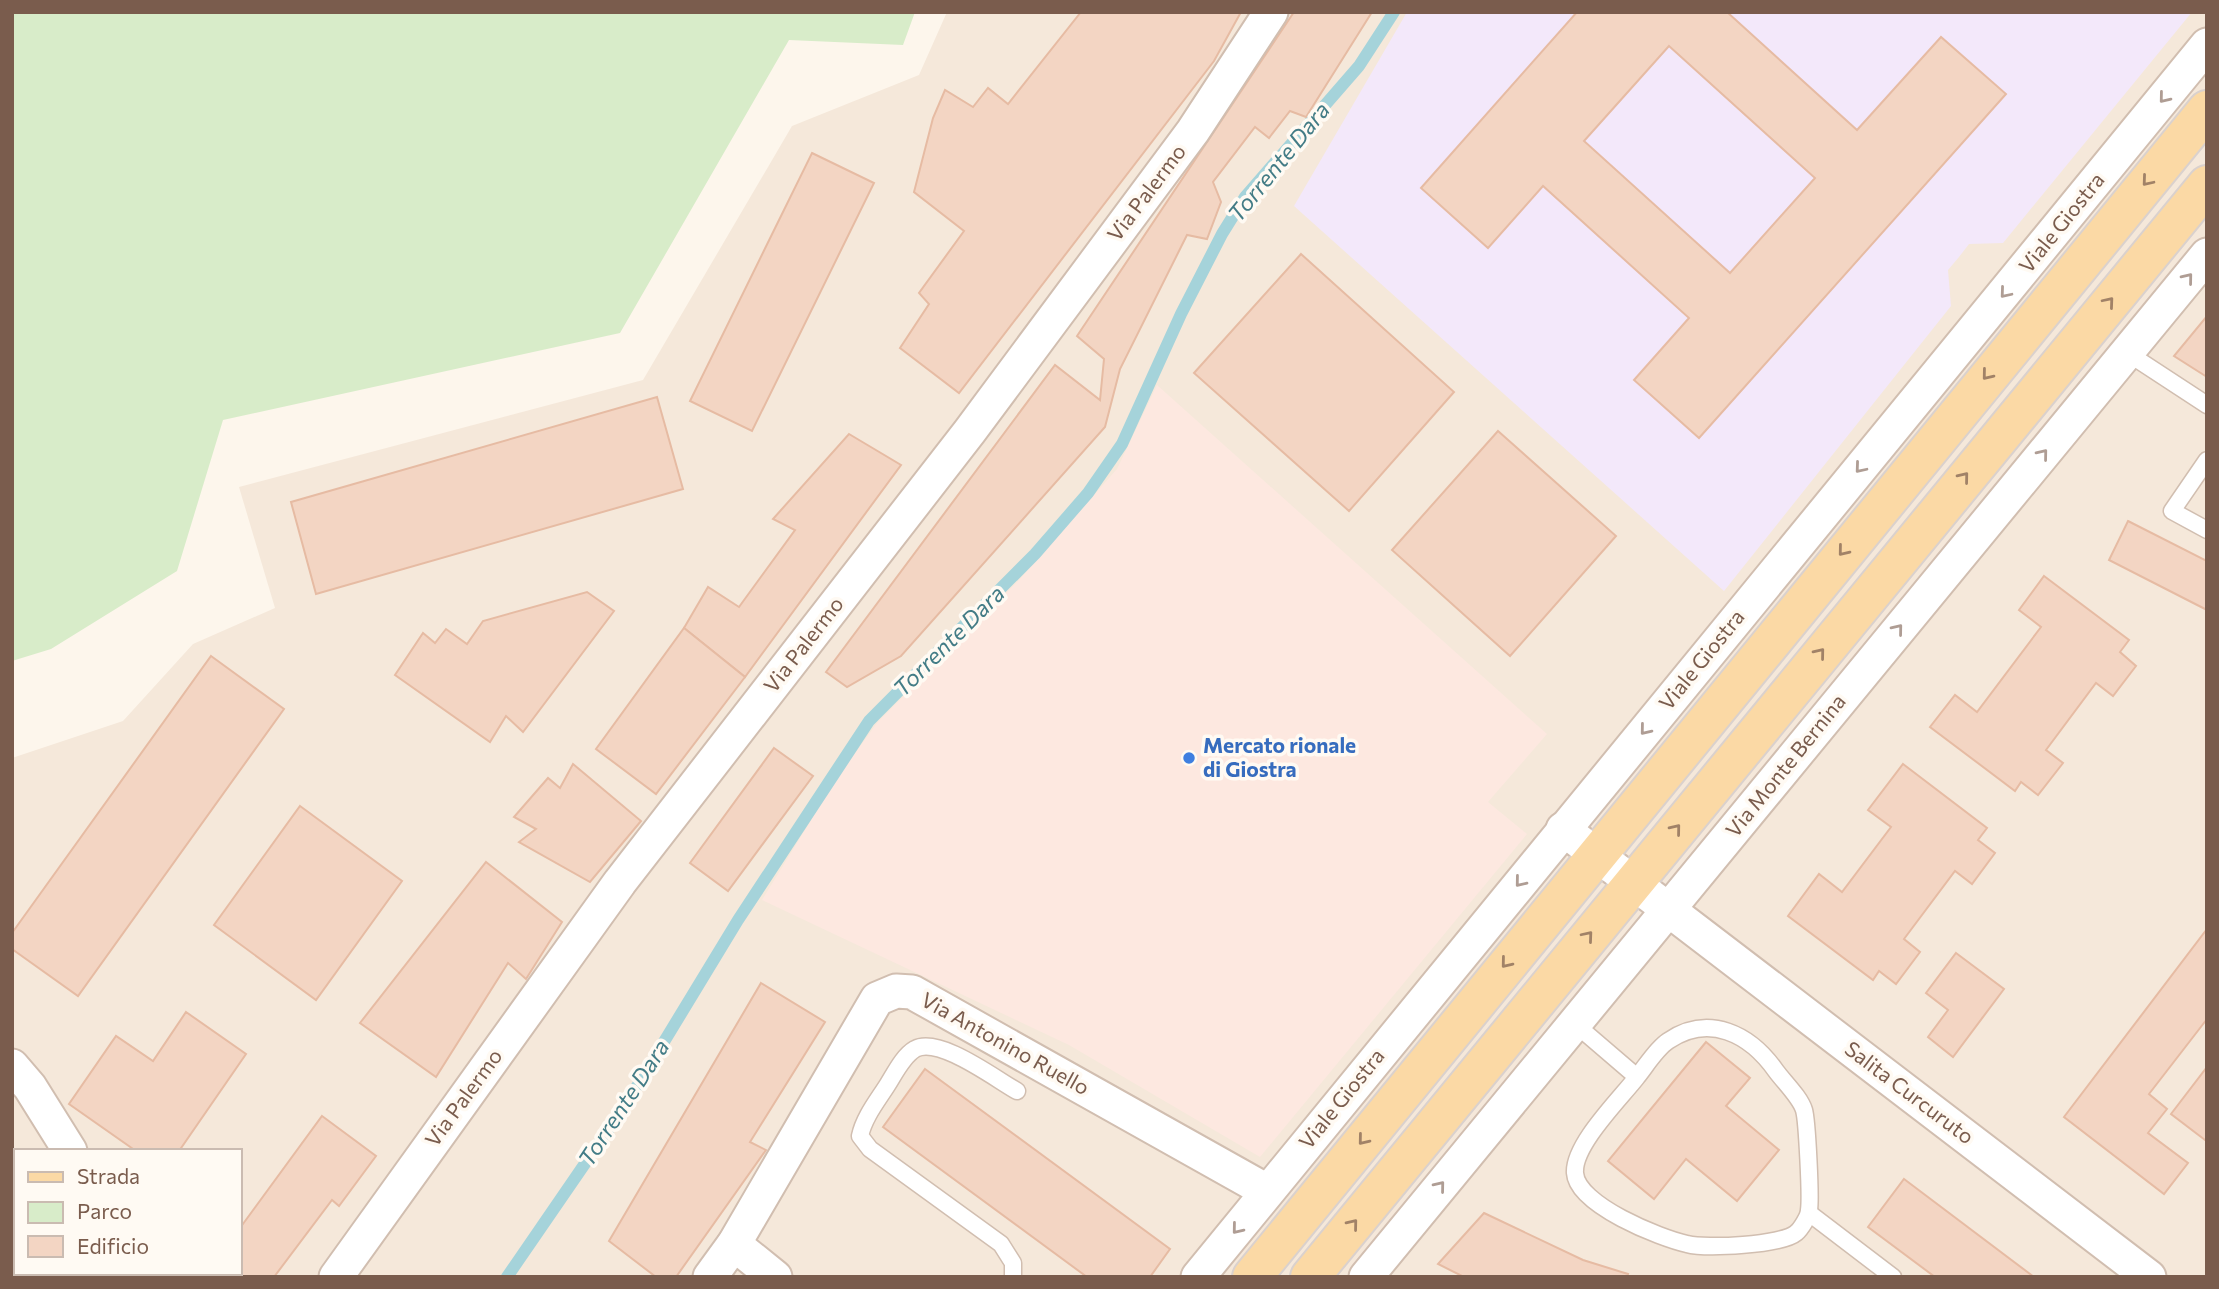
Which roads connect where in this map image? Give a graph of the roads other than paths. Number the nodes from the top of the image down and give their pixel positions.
1 (1272, 12) edge
2 (2207, 44) edge
3 (2207, 110) edge
4 (2207, 185) edge
5 (2207, 255) edge
6 (2126, 352) junction
7 (2207, 405) edge
8 (2207, 460) edge
9 (2207, 530) edge
10 (1563, 829) junction
11 (1595, 853) junction
12 (1632, 882) junction
13 (1668, 909) junction
14 (1574, 1023) junction
15 (12, 1066) edge
16 (1637, 1077) junction
17 (1017, 1091) dead end
18 (69, 1149) edge
19 (1267, 1191) junction
20 (1809, 1213) junction
21 (734, 1244) junction
22 (336, 1277) edge
23 (710, 1277) edge
24 (775, 1277) edge
25 (1013, 1277) edge
26 (1198, 1277) edge
27 (1252, 1277) edge
28 (1310, 1277) edge
29 (1366, 1277) edge
30 (1893, 1277) edge
31 (2149, 1277) edge

1 - 22 street, Via Palermo
2 -> 10 street, Viale Giostra
3 -> 11 main road, Viale Giostra
12 -> 4 main road
6 -> 5 street, Via Monte Bernina
6 - 7 lane
13 -> 6 street, Via Monte Bernina
8 - 9 lane
10 - 11 street, Salita Curcuruto
10 -> 19 street, Viale Giostra
11 - 12 street, Salita Curcuruto
11 -> 27 main road, Viale Giostra
12 - 13 street, Salita Curcuruto
28 -> 12 main road
13 - 14 street, Via Monte Bernina
13 - 31 street, Salita Curcuruto
14 - 16 lane
29 -> 14 street, Via Monte Bernina
15 - 18 street
16 - 20 lane
16 - 20 lane
17 - 25 lane, Via Antonino Ruello
19 - 21 street, Via Antonino Ruello
19 -> 26 street, Viale Giostra
20 - 30 lane
21 - 23 street, Via Antonino Ruello
21 - 24 street

